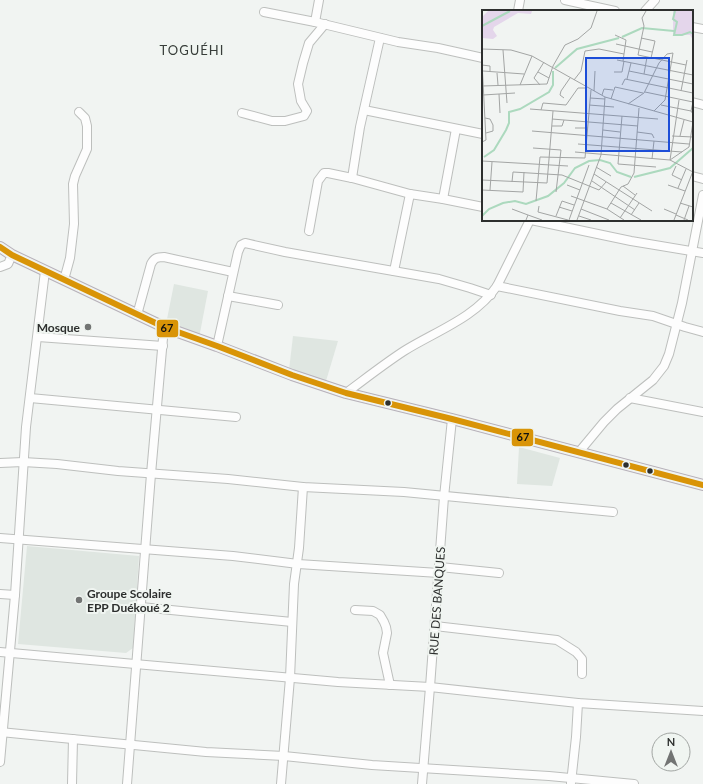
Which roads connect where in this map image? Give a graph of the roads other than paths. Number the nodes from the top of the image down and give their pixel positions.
1 (319, 0) edge
2 (520, 0) edge
3 (565, 0) edge
4 (655, 0) edge
5 (518, 10) edge
6 (610, 10) edge
7 (647, 10) edge
8 (264, 12) dead end
9 (315, 22) junction
10 (325, 24) junction
11 (693, 27) edge
12 (703, 29) edge
13 (380, 38) junction
14 (482, 58) edge
15 (693, 102) edge
16 (703, 104) edge
17 (364, 110) junction
18 (79, 112) dead end
19 (242, 113) dead end
20 (456, 129) junction
21 (482, 134) edge
22 (693, 176) edge
23 (352, 178) junction
24 (703, 178) edge
25 (410, 194) junction
26 (703, 195) edge
27 (443, 199) junction
28 (482, 207) edge
29 (530, 221) edge
30 (536, 221) edge
31 (309, 231) dead end
32 (0, 247) edge
33 (691, 251) junction
34 (703, 253) edge
35 (12, 255) junction
36 (0, 267) edge
37 (45, 271) junction
38 (233, 272) junction
39 (394, 272) junction
40 (64, 280) junction
41 (497, 286) junction
42 (491, 295) junction
43 (228, 296) junction
44 (278, 305) dead end
45 (137, 315) junction
46 (676, 324) junction
47 (164, 327) junction
48 (703, 332) edge
49 (38, 337) junction
50 (163, 346) junction
51 (217, 346) junction
52 (346, 393) junction
53 (30, 398) junction
54 (630, 398) junction
55 (157, 410) junction
56 (703, 412) edge
57 (236, 417) dead end
58 (452, 419) junction
59 (580, 452) junction
60 (23, 462) junction
61 (0, 463) edge
62 (151, 474) junction
63 (703, 485) edge
64 (303, 487) junction
65 (444, 497) junction
66 (613, 512) dead end
67 (0, 538) edge
68 (18, 540) junction
69 (145, 550) junction
70 (298, 564) junction
71 (440, 570) junction
72 (499, 573) dead end
73 (0, 594) edge
74 (15, 595) junction
75 (141, 607) junction
76 (355, 610) dead end
77 (292, 622) junction
78 (435, 626) junction
79 (0, 652) edge
80 (10, 653) junction
81 (137, 664) junction
82 (582, 674) dead end
83 (290, 678) junction
84 (390, 685) junction
85 (430, 687) junction
86 (578, 702) junction
87 (703, 711) edge
88 (1, 732) edge
89 (73, 739) junction
90 (130, 745) junction
91 (284, 756) junction
92 (0, 762) edge
93 (423, 768) junction
94 (571, 781) edge
95 (72, 784) edge
96 (127, 784) edge
97 (281, 784) edge
98 (422, 784) edge
99 (634, 784) edge

1 - 9 street
2 - 5 street
3 - 6 street
4 - 7 street
8 - 9 street
9 - 10 street
10 - 13 street
10 - 19 street
11 - 12 street
13 - 14 street
13 - 17 street
15 - 16 street
17 - 20 street
17 - 23 street
18 - 40 street
20 - 21 street
20 - 27 street
22 - 24 street
23 - 25 street
23 - 31 street
25 - 27 street
25 - 39 street
26 - 33 street
27 - 28 street
29 - 41 street
30 - 33 street
32 - 35 main road
33 - 34 street
33 - 46 street
35 - 36 street
35 - 37 main road
37 - 40 main road
37 - 49 street
38 - 39 street
38 - 43 street
38 - 45 street
39 - 42 street
40 - 45 main road
41 - 42 street
41 - 46 street
42 - 52 street
43 - 44 street
43 - 51 street
45 - 47 main road
46 - 48 street
46 - 54 street
47 - 50 street
47 - 51 main road
49 - 50 street
49 - 53 street
50 - 55 street
51 - 52 main road
52 - 58 main road
53 - 55 street
53 - 60 street
54 - 56 street
54 - 59 street
55 - 57 street
55 - 62 street
58 - 59 main road
58 - 65 street, RUE DES BANQUES
59 - 63 main road
60 - 61 street
60 - 62 street
60 - 68 street
62 - 64 street
62 - 69 street
64 - 65 street
64 - 70 street
65 - 66 street
65 - 71 street, RUE DES BANQUES
67 - 68 street
68 - 69 street
68 - 74 street
69 - 70 street
69 - 75 street
70 - 71 street
70 - 77 street
71 - 72 street
71 - 78 street, RUE DES BANQUES
73 - 74 street
74 - 80 street
75 - 77 street
75 - 81 street
76 - 84 street
77 - 83 street
78 - 82 street
78 - 85 street, RUE DES BANQUES
79 - 80 street
80 - 81 street
80 - 88 street
81 - 83 street
81 - 90 street
83 - 84 street
83 - 91 street
84 - 85 street
85 - 86 street
85 - 93 street, RUE DES BANQUES
86 - 87 street
86 - 94 street
88 - 89 street
88 - 92 street
89 - 90 street
89 - 95 street
90 - 91 street
90 - 96 street
91 - 93 street
91 - 97 street
93 - 94 street
93 - 98 street, RUE DES BANQUES
94 - 99 street

